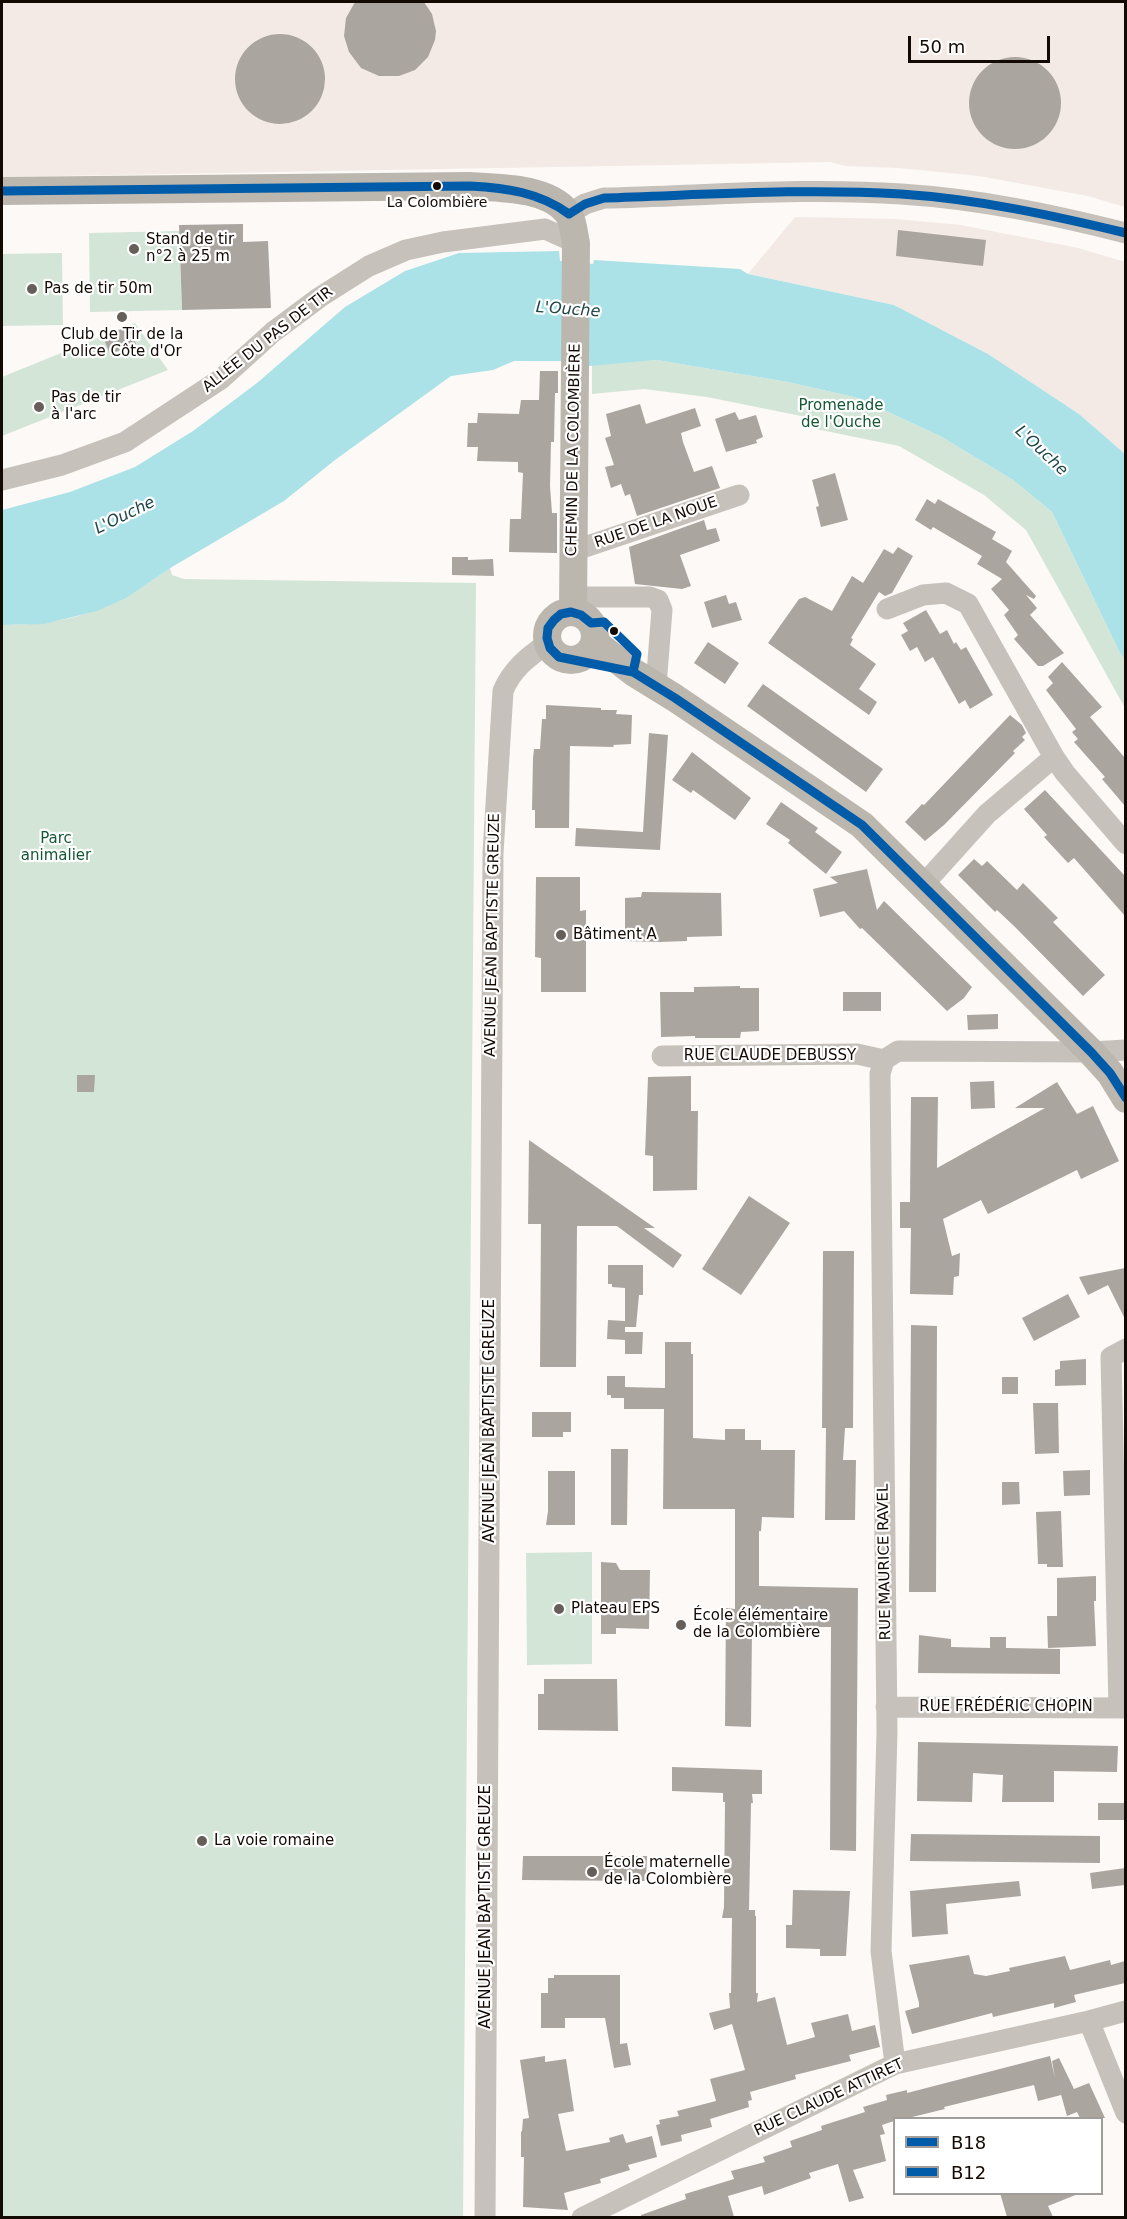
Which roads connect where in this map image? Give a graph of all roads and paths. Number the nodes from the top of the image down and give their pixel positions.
1 (2, 191) edge
2 (569, 214) junction
3 (1125, 233) edge
4 (576, 243) junction
5 (2, 480) edge
6 (739, 495) dead end
7 (573, 550) junction
8 (573, 604) junction
9 (887, 609) dead end
10 (548, 643) junction
11 (586, 651) junction
12 (644, 679) junction
13 (1054, 758) junction
14 (1125, 844) edge
15 (923, 885) junction
16 (1125, 1050) edge
17 (1091, 1052) junction
18 (662, 1056) dead end
19 (884, 1060) junction
20 (1125, 1099) edge
21 (1125, 1349) edge
22 (886, 1707) junction
23 (1122, 1708) edge
24 (1125, 2011) edge
25 (1089, 2021) junction
26 (895, 2064) junction
27 (1125, 2113) edge
28 (485, 2217) edge
29 (582, 2217) edge

1 - 2 street
2 - 3 street
2 - 4 street, CHEMIN DE LA COLOMBIÈRE
4 - 5 street, ALLÉE DU PAS DE TIR
4 - 7 street, CHEMIN DE LA COLOMBIÈRE
6 - 7 street, RUE DE LA NOUE
7 - 8 street, CHEMIN DE LA COLOMBIÈRE
8 - 10 street
8 - 11 street
8 - 12 street
9 - 13 street
10 - 11 street
10 - 28 street, AVENUE JEAN BAPTISTE GREUZE
11 - 12 street
12 - 15 street
13 - 14 street
13 - 15 street
15 - 17 street
16 - 17 street, RUE CLAUDE DEBUSSY
17 - 19 street, RUE CLAUDE DEBUSSY
17 - 20 street
18 - 19 street, RUE CLAUDE DEBUSSY
19 - 22 street, RUE MAURICE RAVEL
21 - 23 street
22 - 23 street, RUE FRÉDÉRIC CHOPIN
22 - 26 street, RUE MAURICE RAVEL
24 - 25 street, RUE CLAUDE ATTIRET
25 - 26 street, RUE CLAUDE ATTIRET
25 - 27 street
26 - 29 street, RUE CLAUDE ATTIRET

